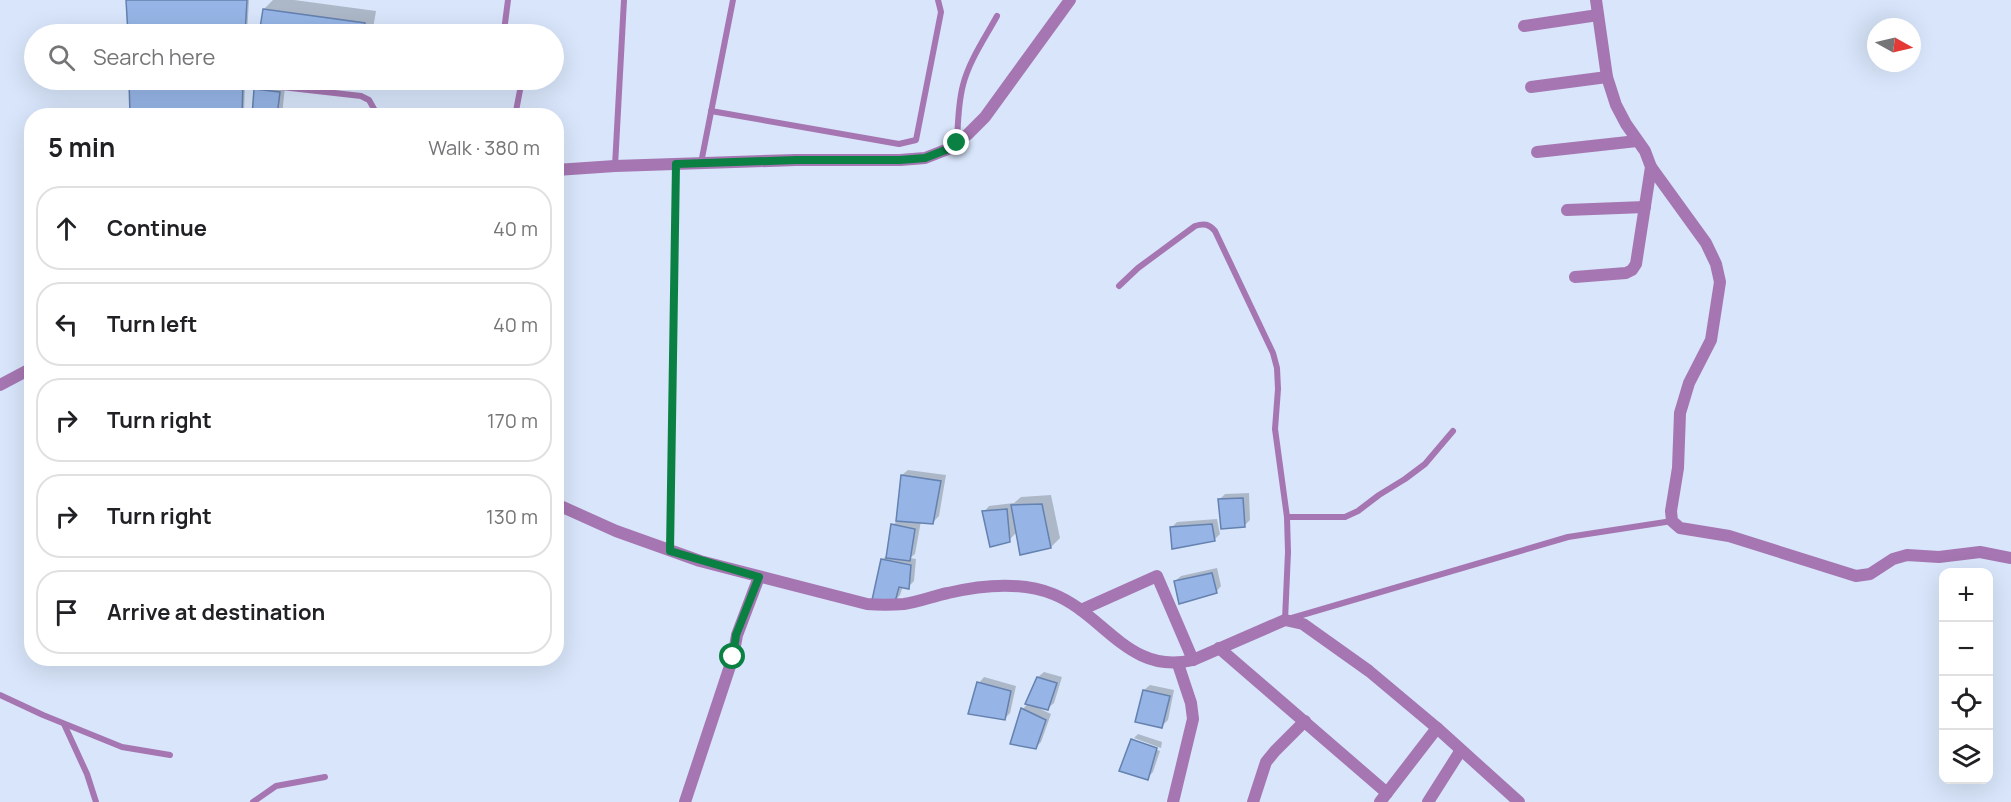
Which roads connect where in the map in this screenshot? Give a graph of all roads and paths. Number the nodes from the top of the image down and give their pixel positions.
1 (508, 0) edge
2 (624, 0) edge
3 (733, 0) edge
4 (938, 0) edge
5 (1070, 0) edge
6 (1596, 0) edge
7 (1599, 15) junction
8 (997, 16) dead end
9 (507, 24) edge
10 (1524, 26) dead end
11 (1607, 77) junction
12 (1531, 87) dead end
13 (308, 90) edge
14 (520, 90) edge
15 (374, 108) edge
16 (517, 108) edge
17 (711, 111) junction
18 (1637, 141) junction
19 (957, 143) junction
20 (1537, 152) dead end
21 (701, 163) junction
22 (676, 164) junction
23 (615, 166) junction
24 (1651, 167) junction
25 (564, 169) edge
26 (1645, 207) junction
27 (1567, 210) dead end
28 (1575, 277) dead end
29 (1119, 286) dead end
30 (24, 372) edge
31 (0, 385) edge
32 (1453, 430) dead end
33 (564, 508) edge
34 (1287, 517) junction
35 (1672, 521) junction
36 (670, 551) junction
37 (2011, 558) edge
38 (759, 577) junction
39 (1081, 610) junction
40 (1285, 620) junction
41 (1219, 648) junction
42 (1193, 660) junction
43 (1178, 664) junction
44 (0, 695) edge
45 (1305, 721) junction
46 (64, 723) junction
47 (1437, 728) junction
48 (1461, 750) junction
49 (170, 755) dead end
50 (325, 777) dead end
51 (1383, 797) edge
52 (96, 802) edge
53 (253, 802) edge
54 (686, 802) edge
55 (1173, 802) edge
56 (1252, 802) edge
57 (1428, 802) edge
58 (1519, 802) edge

1 - 9 lane
2 - 23 lane
3 - 17 lane
4 - 17 lane
5 - 19 street
6 - 7 street
7 - 10 street
7 - 11 street
8 - 19 lane
11 - 12 street
11 - 18 street
13 - 15 lane
14 - 16 lane
17 - 21 lane
18 - 20 street
18 - 24 street
19 - 21 street
21 - 22 street
22 - 23 street
22 - 36 lane
23 - 25 street
24 - 26 street
24 - 35 street
26 - 27 street
26 - 28 street
29 - 34 lane
30 - 31 street
32 - 34 lane
33 - 36 street
34 - 40 lane
35 - 37 street
35 - 40 lane
36 - 38 street
38 - 39 street
38 - 54 street
39 - 42 street
39 - 43 street
40 - 41 street
40 - 47 street
41 - 42 street
41 - 45 street
42 - 43 street
43 - 55 street
44 - 46 lane
45 - 51 street
45 - 56 street
46 - 49 lane
46 - 52 lane
47 - 48 street
47 - 51 street
48 - 57 street
48 - 58 street
50 - 53 lane

